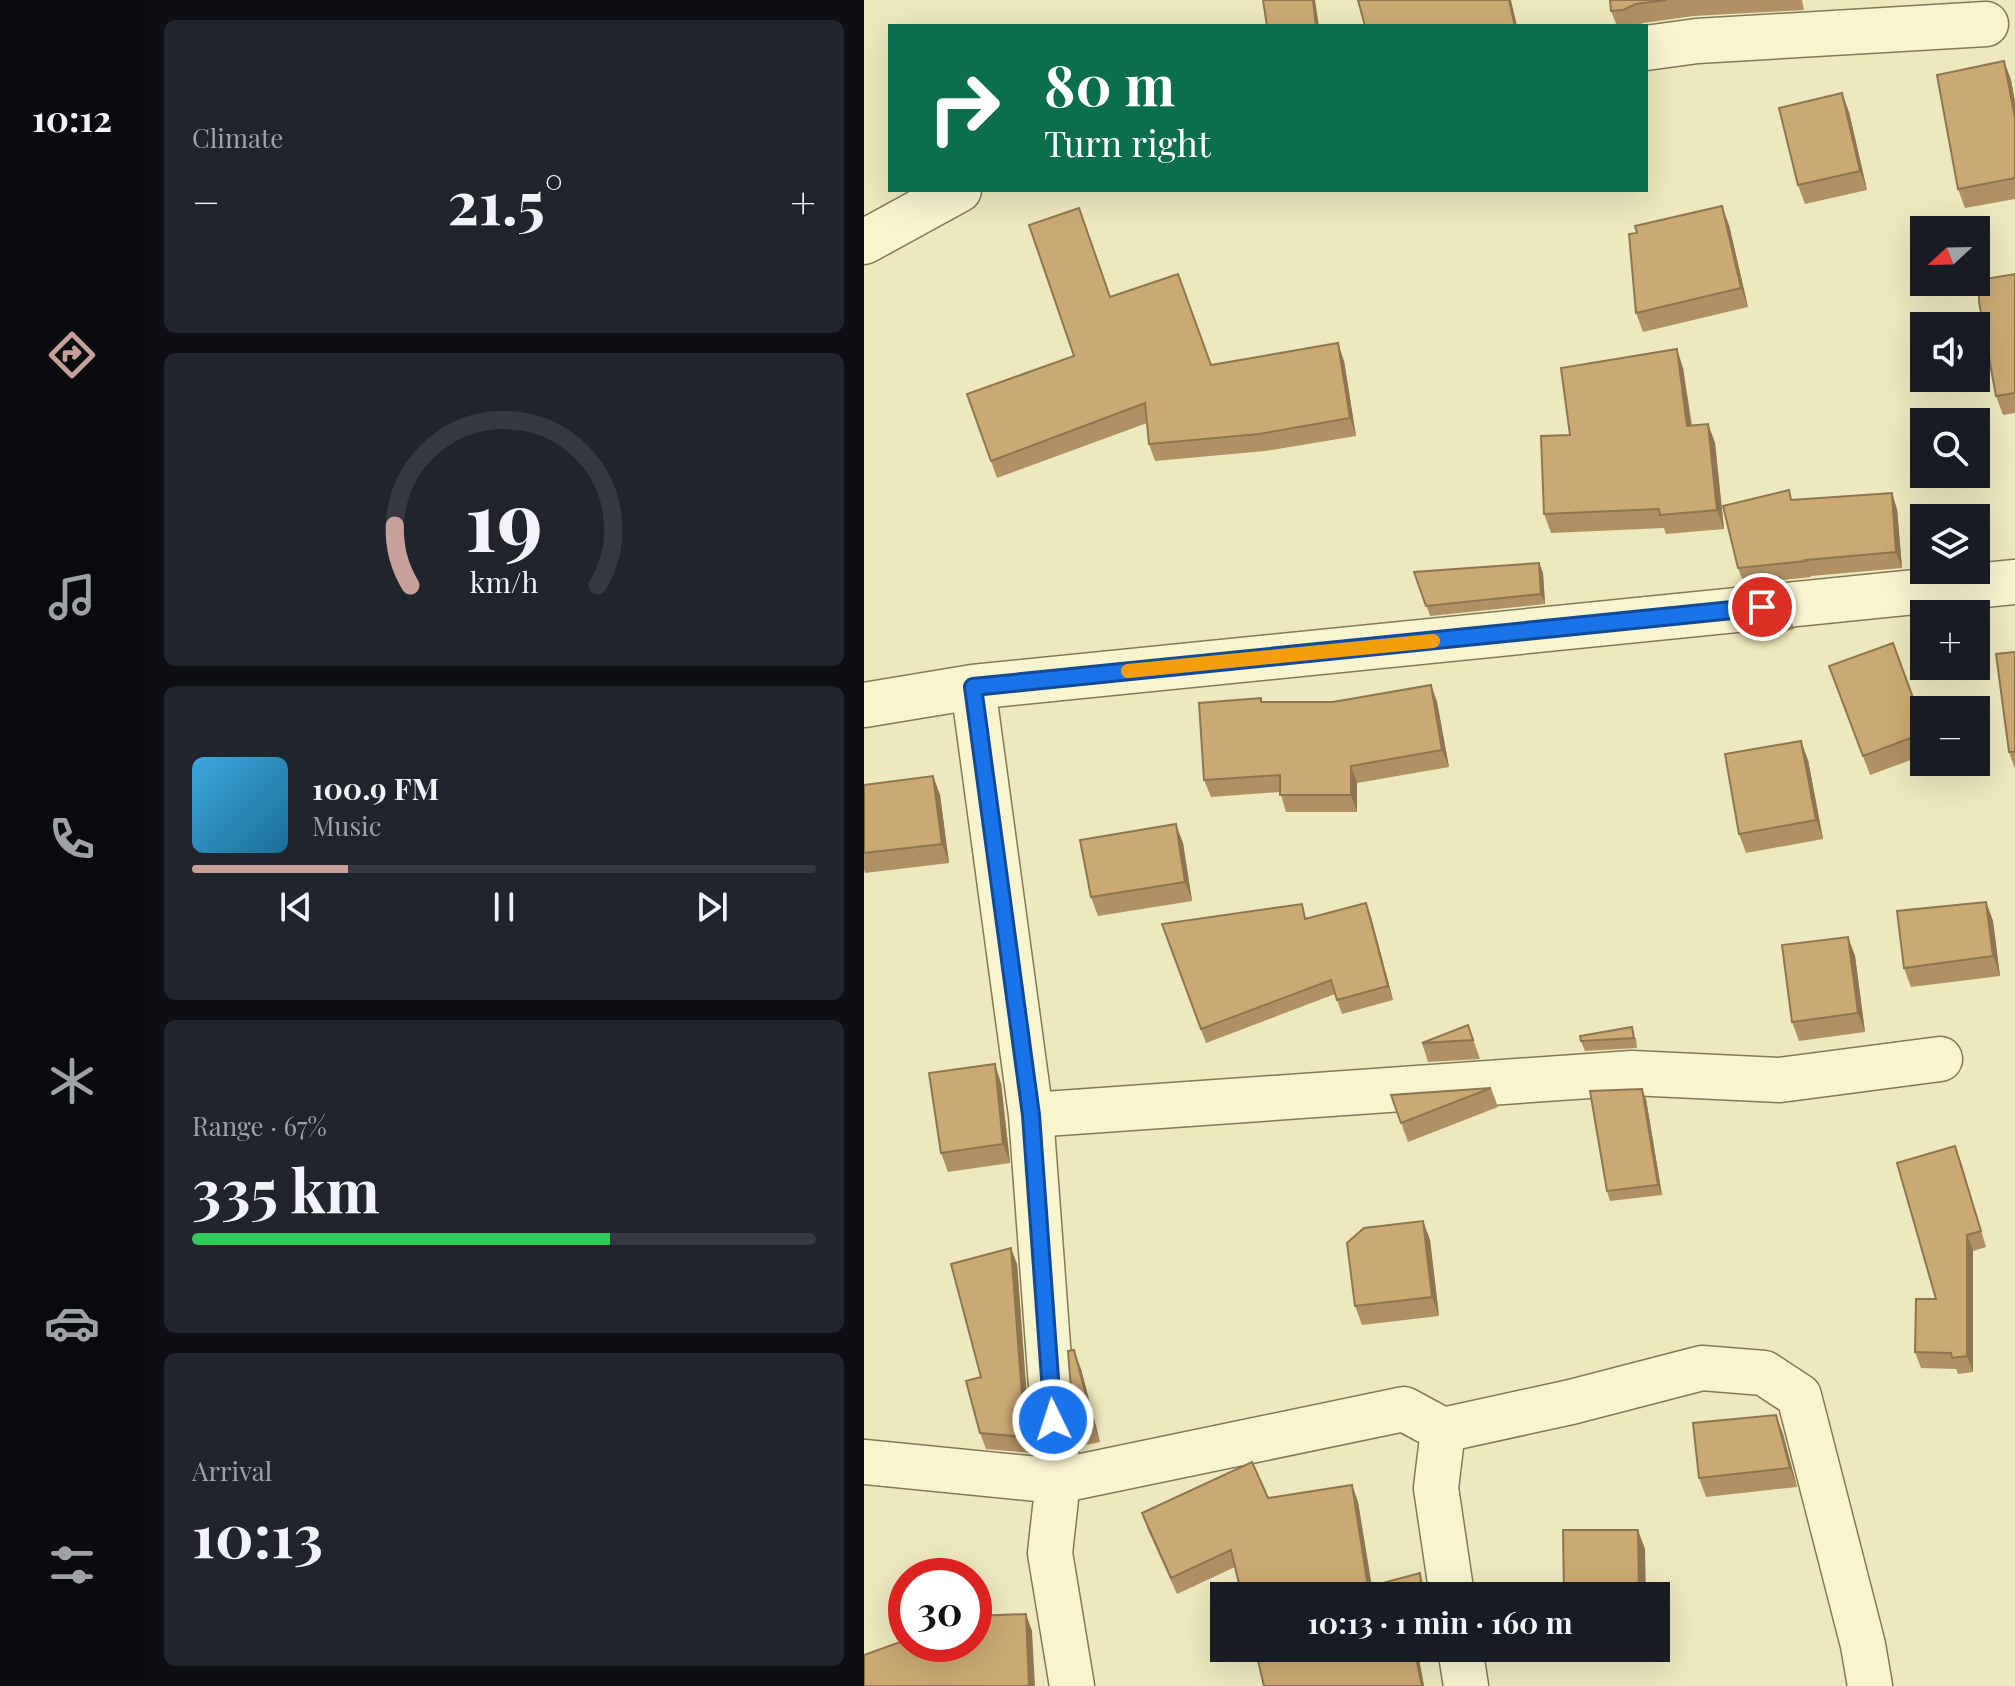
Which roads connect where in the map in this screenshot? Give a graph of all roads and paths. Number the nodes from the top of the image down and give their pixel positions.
1 (1986, 24) dead end
2 (1648, 48) edge
3 (955, 192) edge
4 (864, 242) edge
5 (2015, 582) edge
6 (973, 687) junction
7 (864, 705) edge
8 (1940, 1059) dead end
9 (1031, 1115) junction
10 (1443, 1430) junction
11 (864, 1462) edge
12 (1058, 1481) junction
13 (1450, 1582) edge
14 (1462, 1662) edge
15 (1072, 1686) edge
16 (1466, 1686) edge
17 (1870, 1686) edge

1 - 2 street
3 - 4 street
5 - 6 street
6 - 7 street
6 - 9 street
8 - 9 street
9 - 12 street
10 - 12 street
10 - 13 street
10 - 17 street
11 - 12 street
12 - 15 street
14 - 16 street

